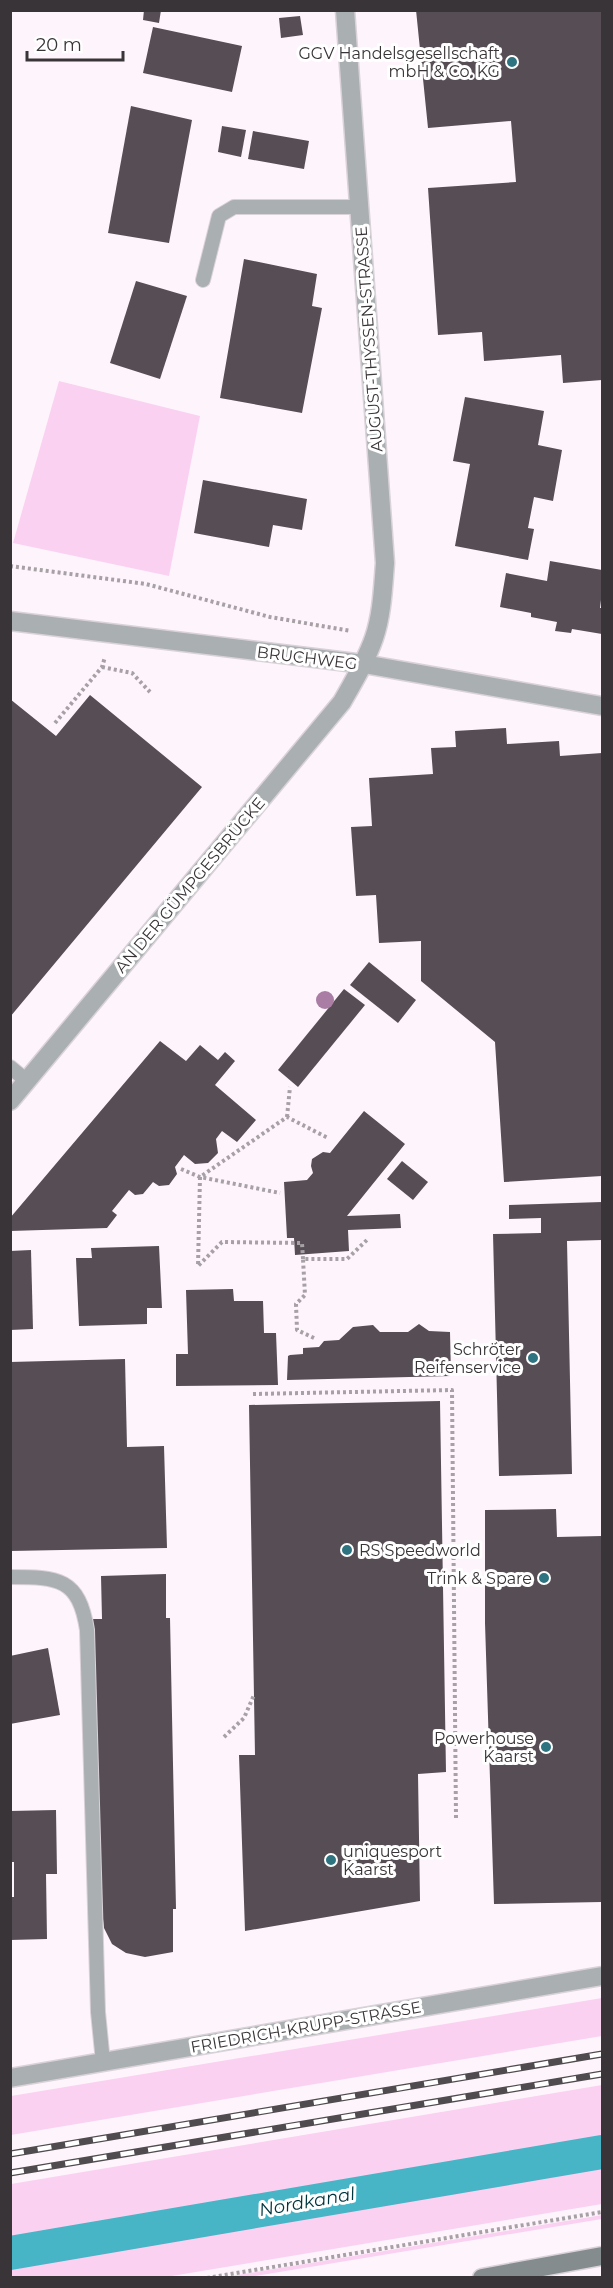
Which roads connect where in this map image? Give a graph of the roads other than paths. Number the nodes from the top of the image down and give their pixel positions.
1 (345, 10) edge
2 (359, 207) junction
3 (203, 280) dead end
4 (10, 621) edge
5 (363, 664) junction
6 (603, 706) edge
7 (10, 1067) edge
8 (27, 1082) junction
9 (10, 1101) edge
10 (10, 1577) edge
11 (603, 1976) edge
12 (103, 2062) junction
13 (10, 2078) edge
14 (603, 2256) edge
15 (482, 2277) edge

1 - 2 street, AUGUST-THYSSEN-STRASSE
2 - 3 lane
2 - 5 street, AUGUST-THYSSEN-STRASSE
4 - 5 street, BRUCHWEG
5 - 6 street, BRUCHWEG
5 - 8 street, AN DER GÜMPGESBRÜCKE
7 - 8 lane
8 - 9 street, AN DER GÜMPGESBRÜCKE
10 - 12 lane
11 - 12 street, FRIEDRICH-KRUPP-STRASSE
12 - 13 street, FRIEDRICH-KRUPP-STRASSE
14 - 15 main road

